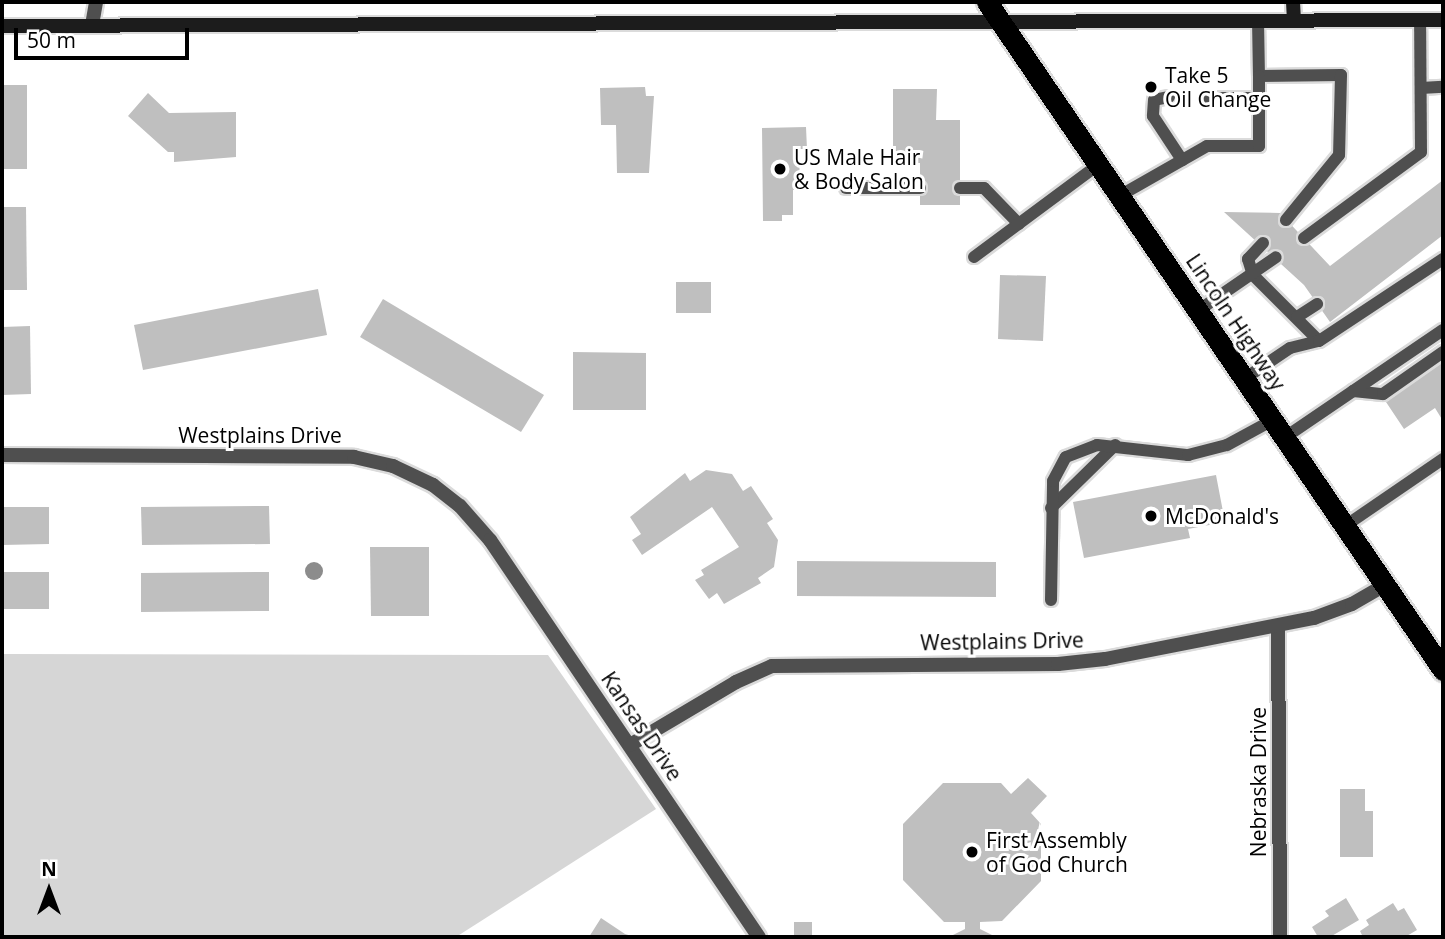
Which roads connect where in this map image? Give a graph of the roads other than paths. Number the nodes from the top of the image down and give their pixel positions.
1 (96, 2) edge
2 (988, 2) edge
3 (1293, 2) edge
4 (1258, 20) junction
5 (1294, 20) junction
6 (1420, 20) junction
7 (1443, 20) edge
8 (1001, 23) junction
9 (92, 25) junction
10 (2, 26) edge
11 (1259, 76) junction
12 (1443, 87) edge
13 (1421, 88) junction
14 (1169, 97) dead end
15 (1209, 98) dead end
16 (1259, 98) junction
17 (1182, 160) junction
18 (1099, 164) junction
19 (846, 188) dead end
20 (920, 188) dead end
21 (960, 188) dead end
22 (1121, 195) junction
23 (1286, 220) dead end
24 (1019, 224) junction
25 (1304, 238) dead end
26 (1263, 243) dead end
27 (974, 257) dead end
28 (1276, 257) dead end
29 (1443, 259) edge
30 (1253, 275) junction
31 (1317, 304) dead end
32 (1199, 310) junction
33 (1297, 317) junction
34 (1443, 330) edge
35 (1319, 341) junction
36 (1443, 352) edge
37 (1244, 379) junction
38 (1353, 391) junction
39 (1278, 429) junction
40 (1115, 445) junction
41 (2, 455) edge
42 (1443, 459) edge
43 (1051, 508) junction
44 (1345, 526) junction
45 (490, 540) joint
46 (1385, 585) junction
47 (1051, 600) dead end
48 (1278, 627) junction
49 (1443, 670) edge
50 (630, 745) junction
51 (759, 937) edge
52 (1280, 937) edge

1 - 9 street
2 - 8 highway, Lincoln Highway
3 - 5 street
4 - 5 street
4 - 8 street
4 - 11 lane
5 - 6 street
6 - 7 street
6 - 13 lane
8 - 9 street
8 - 18 highway, Lincoln Highway
9 - 10 street
11 - 16 lane
11 - 23 lane
12 - 13 lane
13 - 25 lane
14 - 17 lane
15 - 16 lane
16 - 17 lane
17 - 22 lane
18 - 22 highway, Lincoln Highway
18 - 24 lane
19 - 20 lane
21 - 24 lane
22 - 32 highway, Lincoln Highway
24 - 27 lane
26 - 30 lane
28 - 30 lane
29 - 35 lane
30 - 32 lane
30 - 33 lane
31 - 33 lane
32 - 37 highway, Lincoln Highway
33 - 35 lane
34 - 38 lane
35 - 37 lane
36 - 38 lane
37 - 39 highway, Lincoln Highway
38 - 39 lane
39 - 40 lane
39 - 44 highway, Lincoln Highway
40 - 43 lane
40 - 43 lane
41 - 45 street, Westplains Drive
42 - 44 lane
43 - 47 lane
44 - 46 highway, Lincoln Highway
45 - 50 street, Kansas Drive
46 - 48 street, Westplains Drive
46 - 49 highway, Lincoln Highway
48 - 50 street, Westplains Drive
48 - 52 street, Nebraska Drive
50 - 51 street, Kansas Drive

